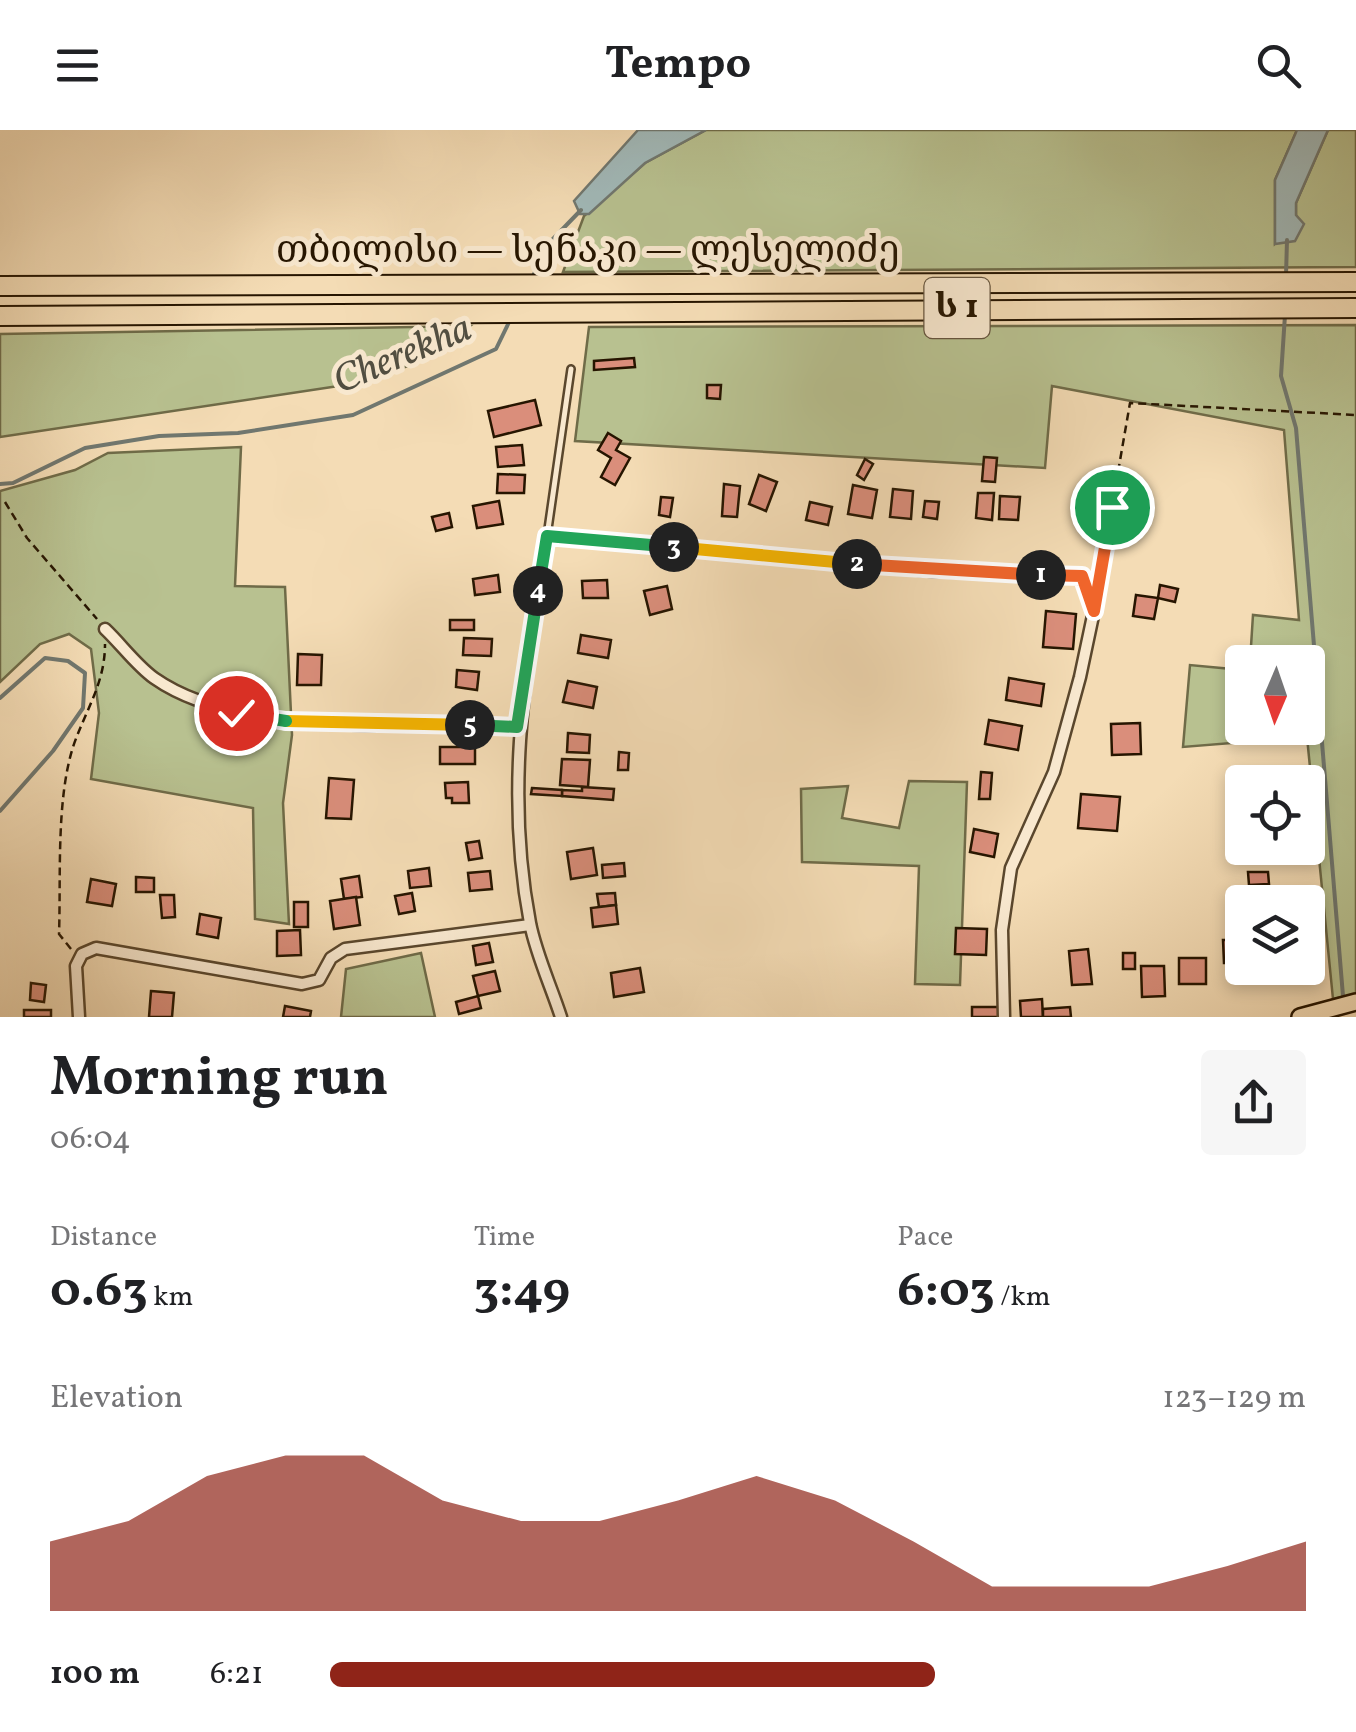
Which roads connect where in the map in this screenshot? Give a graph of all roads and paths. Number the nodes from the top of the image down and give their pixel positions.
1 (1356, 282) edge
2 (0, 286) edge
3 (1356, 308) edge
4 (0, 316) edge
5 (571, 369) dead end
6 (1356, 416) edge
7 (5, 502) dead end
8 (547, 536) junction
9 (1094, 611) junction
10 (105, 629) junction
11 (517, 727) junction
12 (530, 925) junction
13 (82, 954) junction
14 (1356, 1002) edge
15 (79, 1017) edge
16 (561, 1017) edge
17 (1004, 1017) edge
18 (1300, 1017) edge

1 - 2 highway, თბილისი — სენაკი — ლესელიძე / ს 1
3 - 4 highway, თბილისი — სენაკი — ლესელიძე / ს 1
5 - 8 lane
6 - 9 path
7 - 10 path
8 - 9 street
8 - 11 street
9 - 17 street
10 - 11 street
10 - 13 path
11 - 12 street
12 - 13 street
12 - 16 street
13 - 15 street
14 - 18 main road

